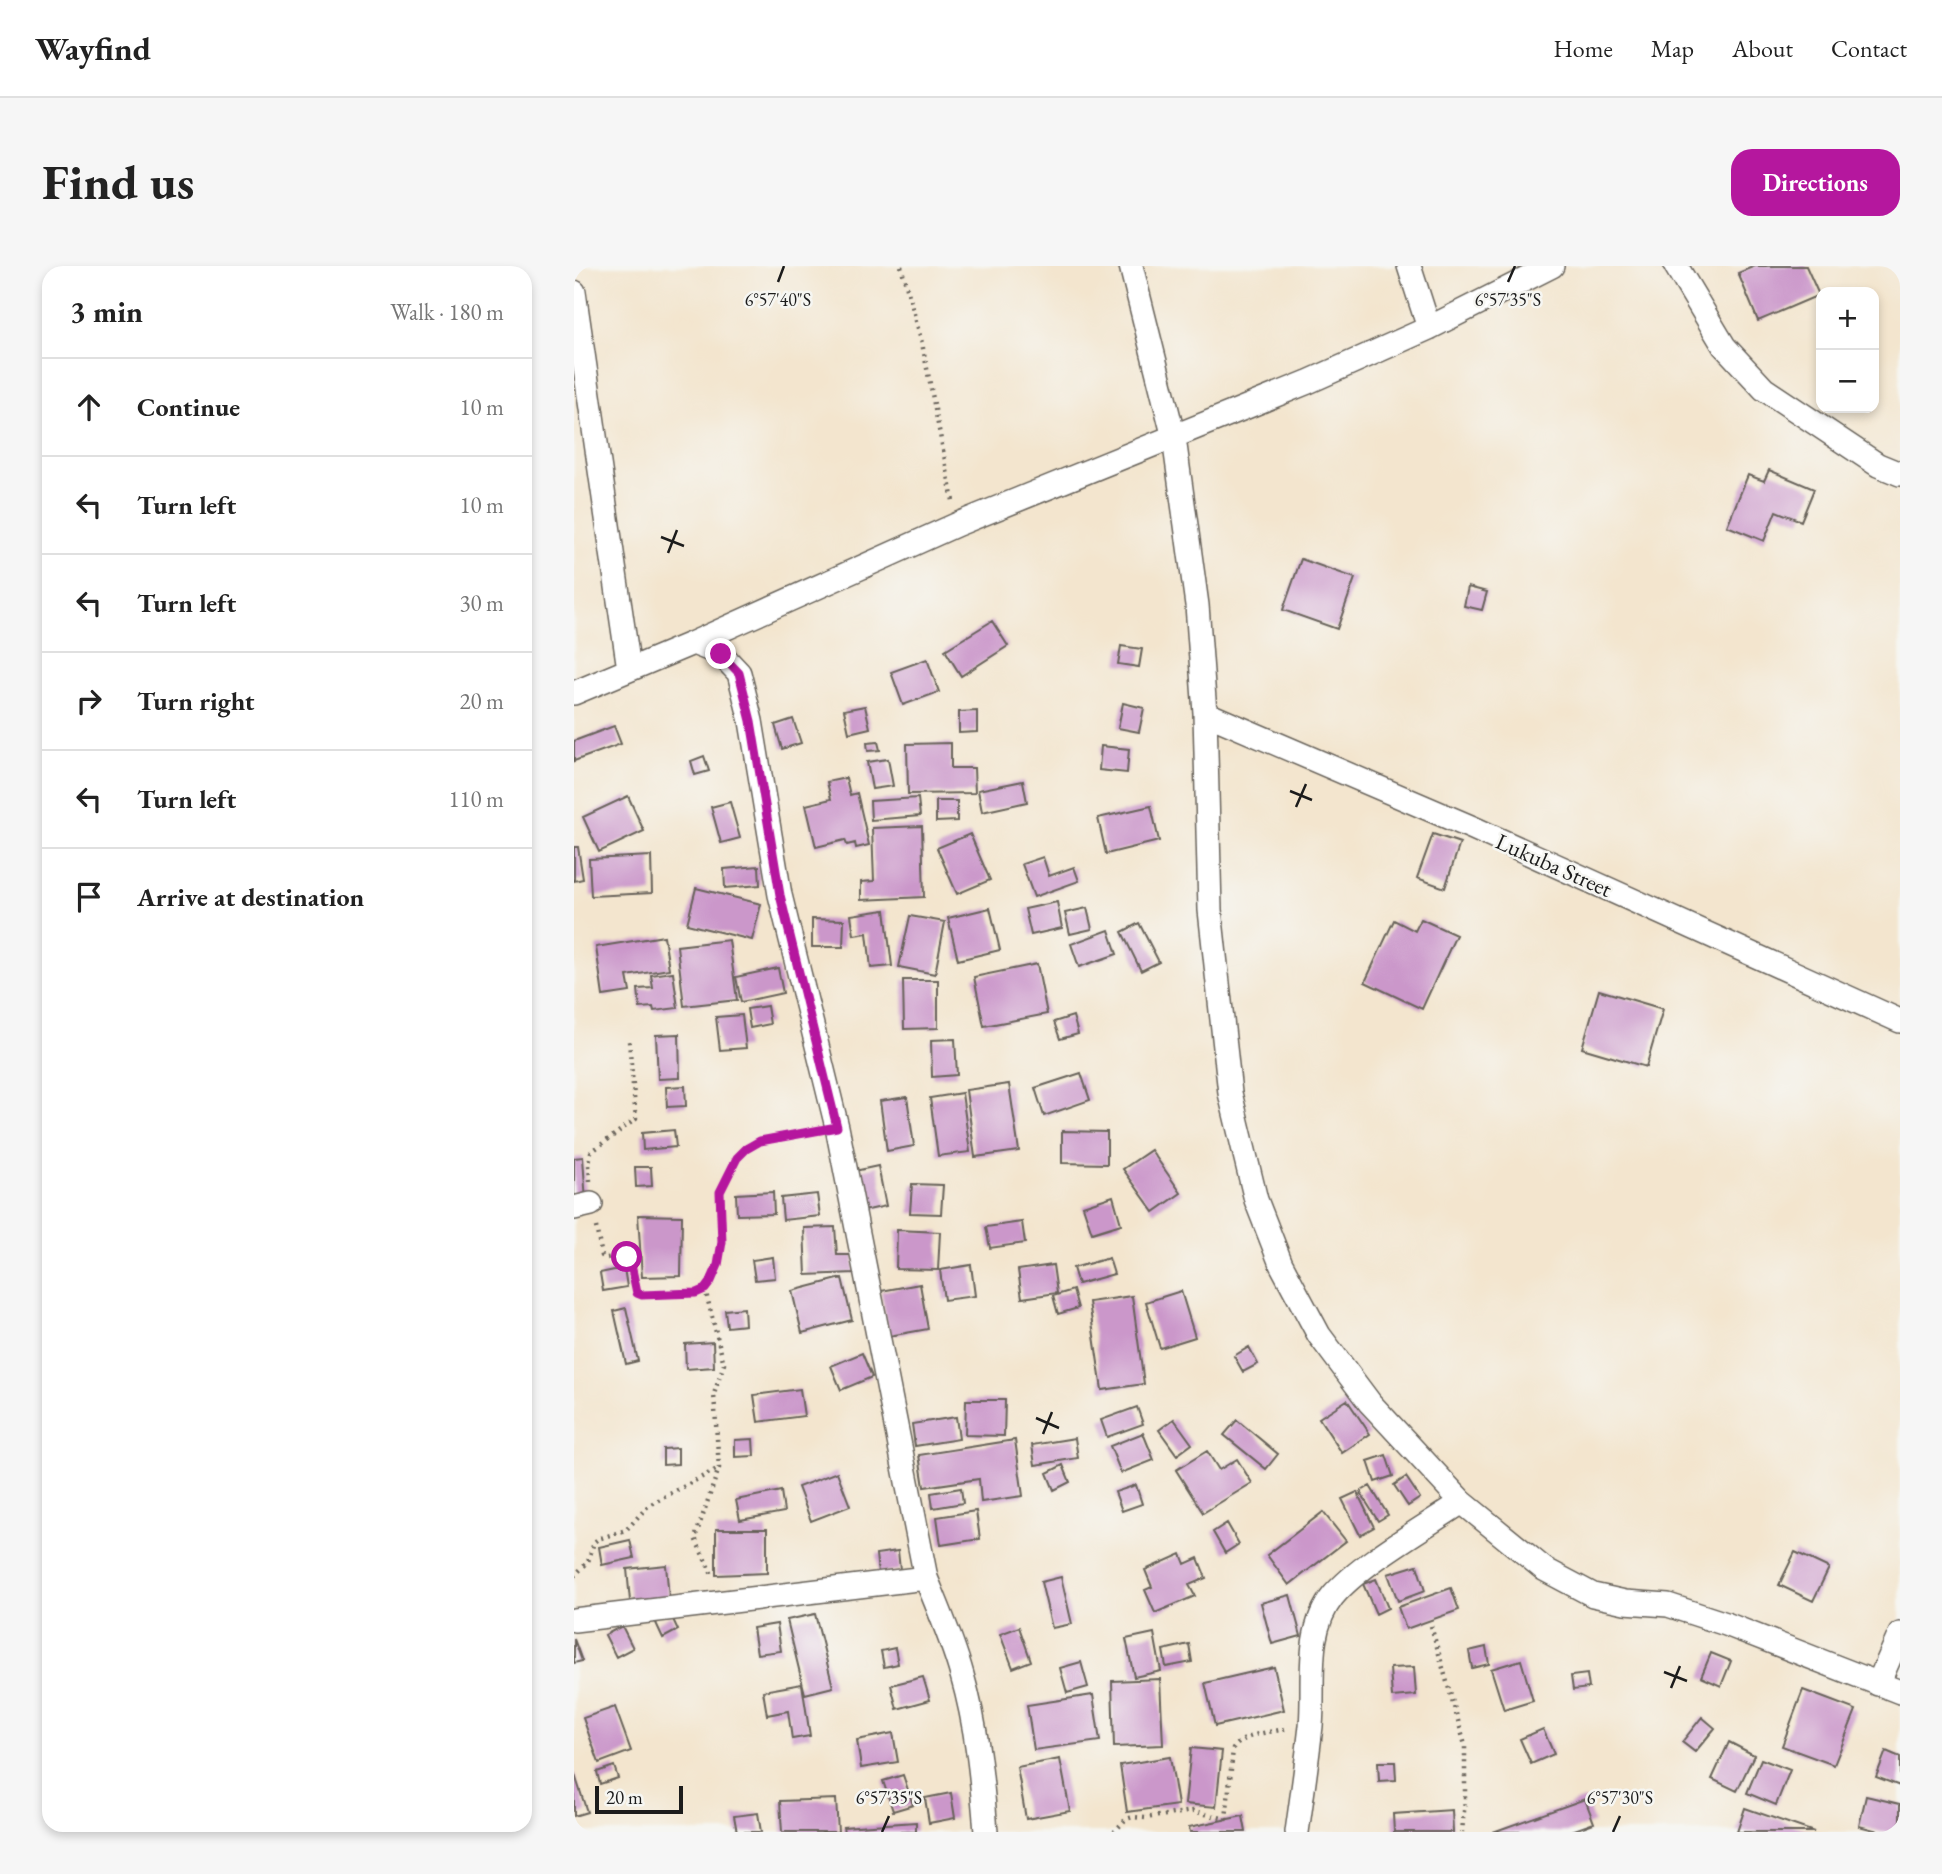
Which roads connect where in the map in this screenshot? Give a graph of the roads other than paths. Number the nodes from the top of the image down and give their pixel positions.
1 (1131, 266) edge
2 (1409, 266) edge
3 (1552, 266) edge
4 (1676, 266) edge
5 (574, 292) edge
6 (1429, 328) junction
7 (1174, 438) junction
8 (1900, 474) edge
9 (693, 643) junction
10 (629, 669) junction
11 (574, 693) edge
12 (1205, 713) junction
13 (1900, 1021) edge
14 (1462, 1502) junction
15 (926, 1578) junction
16 (574, 1620) edge
17 (1900, 1634) edge
18 (1878, 1684) junction
19 (1900, 1692) edge
20 (986, 1832) edge
21 (1297, 1832) edge

1 - 7 street
2 - 6 street
3 - 6 street
4 - 8 street
5 - 10 street
6 - 7 street
7 - 9 street
7 - 12 street
9 - 10 street
9 - 15 street
10 - 11 street
12 - 13 street, Lukuba Street
12 - 14 street
14 - 18 street
14 - 21 street
15 - 16 street
15 - 20 street
17 - 18 street
18 - 19 street

